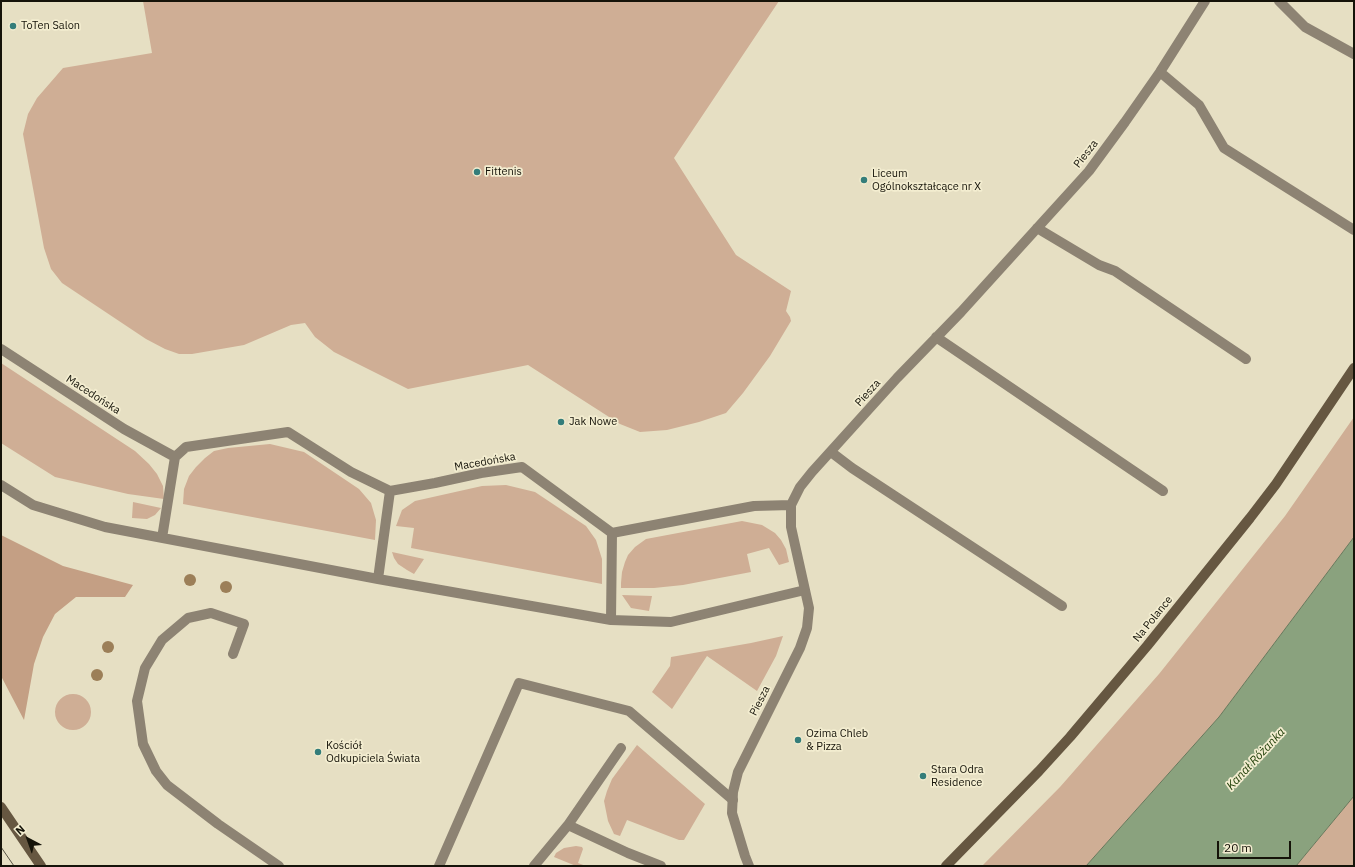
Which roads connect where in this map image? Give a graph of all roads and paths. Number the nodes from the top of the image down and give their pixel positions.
1 (1205, 1) edge
2 (1279, 1) edge
3 (1354, 54) edge
4 (1160, 72) junction
5 (1037, 228) junction
6 (1354, 230) edge
7 (936, 337) junction
8 (1, 349) edge
9 (1246, 359) dead end
10 (1354, 368) edge
11 (831, 452) junction
12 (175, 457) junction
13 (1, 485) edge
14 (390, 491) junction
15 (1163, 491) dead end
16 (791, 505) junction
17 (612, 533) junction
18 (162, 538) junction
19 (378, 578) junction
20 (805, 590) junction
21 (1062, 606) dead end
22 (611, 620) junction
23 (233, 654) dead end
24 (621, 748) dead end
25 (733, 800) junction
26 (1, 807) edge
27 (568, 825) junction
28 (42, 866) edge
29 (279, 866) edge
30 (439, 866) edge
31 (534, 866) edge
32 (661, 866) edge
33 (749, 866) edge
34 (946, 866) edge

1 - 4 street, Piesza
2 - 3 street
4 - 5 street, Piesza
4 - 6 street
5 - 7 street, Piesza
5 - 9 street
7 - 11 street, Piesza
7 - 15 street
8 - 12 street, Macedońska
10 - 34 street, Na Polance
11 - 16 street, Piesza
11 - 21 street
12 - 14 street
12 - 18 street
13 - 18 street
14 - 17 street, Macedońska
14 - 19 street
16 - 17 street
16 - 20 street, Piesza
17 - 22 street
18 - 19 street
19 - 22 street
20 - 22 street
20 - 25 street, Piesza
23 - 29 street
24 - 27 street
25 - 30 street
25 - 33 street, Piesza
26 - 28 street
27 - 31 street
27 - 32 street

